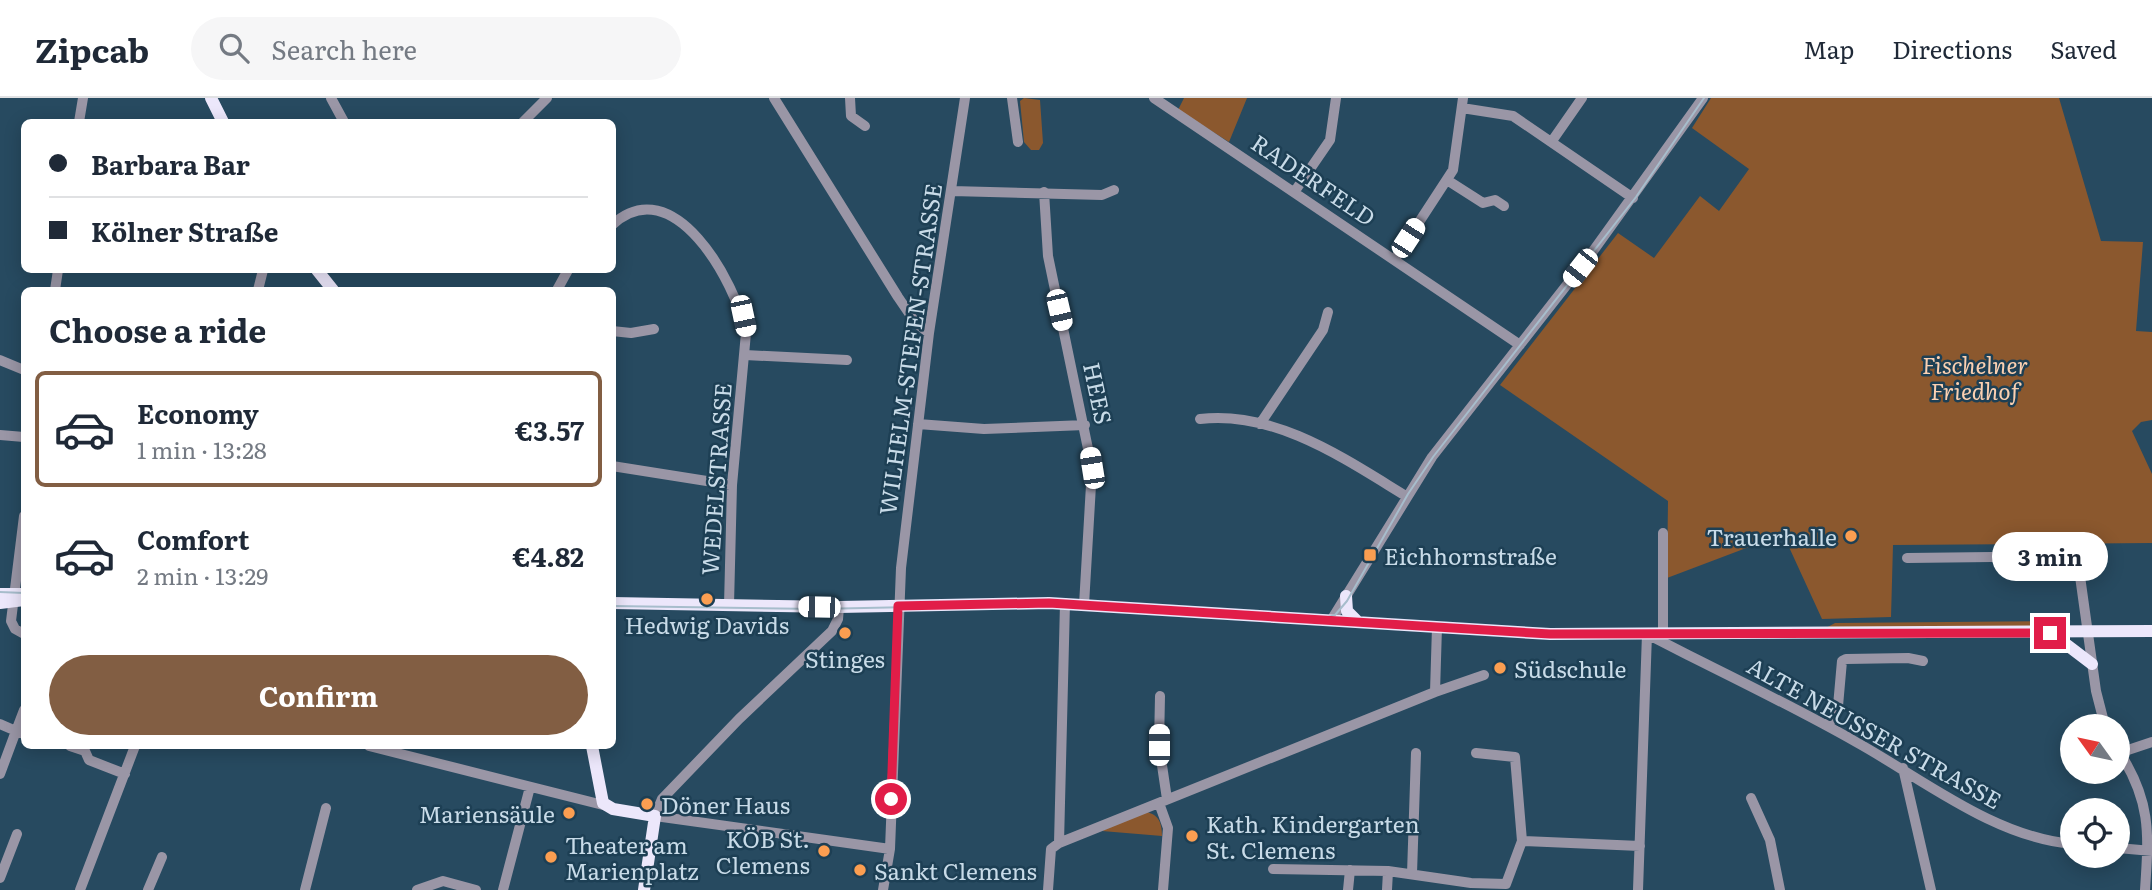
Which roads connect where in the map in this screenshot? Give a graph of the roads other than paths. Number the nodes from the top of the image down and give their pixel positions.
1 (83, 98) edge
2 (211, 98) edge
3 (331, 98) edge
4 (547, 98) edge
5 (774, 98) edge
6 (850, 98) edge
7 (965, 98) edge
8 (1012, 98) edge
9 (1154, 98) edge
10 (1336, 98) edge
11 (1582, 98) edge
12 (1703, 98) edge
13 (1462, 103) edge
14 (80, 119) edge
15 (222, 119) edge
16 (342, 119) edge
17 (526, 119) edge
18 (865, 126) dead end
19 (1552, 141) junction
20 (1018, 142) dead end
21 (1447, 180) junction
22 (1114, 190) dead end
23 (952, 191) junction
24 (1295, 191) junction
25 (1044, 192) junction
26 (1633, 198) junction
27 (1504, 206) dead end
28 (616, 222) edge
29 (1395, 259) junction
30 (319, 273) edge
31 (331, 287) edge
32 (1328, 312) dead end
33 (654, 329) dead end
34 (616, 331) edge
35 (929, 333) junction
36 (1520, 345) junction
37 (745, 355) junction
38 (0, 360) edge
39 (847, 360) dead end
40 (21, 369) edge
41 (1200, 419) dead end
42 (918, 424) junction
43 (1259, 424) junction
44 (1085, 425) junction
45 (0, 435) edge
46 (21, 437) edge
47 (616, 467) edge
48 (732, 485) junction
49 (1406, 496) junction
50 (1663, 533) dead end
51 (21, 543) edge
52 (1907, 558) dead end
53 (0, 594) edge
54 (1346, 596) junction
55 (15, 598) edge
56 (616, 603) edge
57 (1065, 603) junction
58 (1084, 604) junction
59 (729, 605) junction
60 (898, 606) junction
61 (839, 607) junction
62 (1332, 619) junction
63 (1357, 621) junction
64 (1437, 627) junction
65 (2152, 631) edge
66 (21, 632) edge
67 (2088, 632) junction
68 (2028, 633) junction
69 (1647, 634) junction
70 (1663, 634) junction
71 (1923, 662) dead end
72 (2092, 664) junction
73 (1484, 675) dead end
74 (1435, 692) junction
75 (1160, 696) dead end
76 (2102, 714) edge
77 (0, 724) edge
78 (1828, 726) junction
79 (20, 733) edge
80 (2152, 742) edge
81 (2130, 748) edge
82 (79, 749) edge
83 (134, 749) edge
84 (381, 749) edge
85 (593, 749) edge
86 (1416, 753) dead end
87 (1476, 753) dead end
88 (1903, 768) junction
89 (0, 774) edge
90 (125, 774) junction
91 (2130, 774) edge
92 (530, 787) junction
93 (1751, 798) dead end
94 (1163, 801) junction
95 (607, 806) junction
96 (326, 808) dead end
97 (655, 816) junction
98 (17, 834) dead end
99 (1522, 841) junction
100 (2060, 842) edge
101 (1059, 843) junction
102 (1640, 846) junction
103 (890, 849) junction
104 (2130, 849) edge
105 (2150, 850) edge
106 (162, 857) dead end
107 (1273, 869) dead end
108 (1350, 870) junction
109 (1, 871) edge
110 (1388, 871) junction
111 (1412, 874) junction
112 (1430, 878) junction
113 (1471, 886) edge
114 (1509, 887) edge
115 (80, 890) edge
116 (148, 890) edge
117 (306, 890) edge
118 (417, 890) edge
119 (476, 890) edge
120 (503, 890) edge
121 (644, 890) edge
122 (883, 890) edge
123 (1048, 890) edge
124 (1163, 890) edge
125 (1348, 890) edge
126 (1387, 890) edge
127 (1430, 890) edge
128 (1639, 890) edge
129 (1780, 890) edge
130 (1931, 890) edge
131 (2145, 890) edge

1 - 14 street
2 - 15 main road
3 - 16 street
4 - 17 street
5 - 35 street
6 - 18 street
7 - 23 street, WILHELM-STEFEN-STRASSE
8 - 20 street
9 - 24 street, RADERFELD
10 - 24 street
11 - 19 street
12 - 26 street
13 - 19 street
13 - 21 street
19 - 26 street
21 - 27 street
21 - 29 street
22 - 25 street
23 - 25 street
23 - 35 street, WILHELM-STEFEN-STRASSE
24 - 29 street, RADERFELD
25 - 44 street, HEES
26 - 36 street
28 - 37 street, WEDELSTRASSE
29 - 36 street, RADERFELD
30 - 31 main road
32 - 43 street
33 - 34 street
35 - 42 street, WILHELM-STEFEN-STRASSE
36 - 49 street
37 - 39 street, WEDELSTRASSE
37 - 48 street, WEDELSTRASSE
38 - 40 street
41 - 43 street
42 - 44 street
42 - 60 street, WILHELM-STEFEN-STRASSE
43 - 49 street
44 - 58 street, HEES
45 - 46 street
47 - 48 street
48 - 59 street, WEDELSTRASSE
49 - 54 street
50 - 70 street
51 - 55 street
52 - 67 street
53 - 55 main road
54 - 62 street
54 - 63 main road
55 - 66 street
56 - 59 main road
57 - 58 main road
57 - 60 main road
57 - 101 street
58 - 62 main road
59 - 61 main road
60 - 61 main road
60 - 103 street, WILHELM-STEFEN-STRASSE
61 - 97 street
62 - 63 main road
63 - 64 main road
64 - 69 main road
64 - 74 street
65 - 67 main road
67 - 68 main road
67 - 72 street
68 - 70 main road
68 - 72 main road
69 - 70 main road
69 - 78 street, ALTE NEUSSER STRASSE
69 - 102 street
71 - 78 street
72 - 76 street
73 - 74 street
74 - 94 street
75 - 94 street
77 - 79 street
78 - 88 street, ALTE NEUSSER STRASSE
79 - 89 street
80 - 81 street
82 - 90 street
83 - 90 street
84 - 92 street
85 - 95 main road
86 - 111 street
87 - 99 street
88 - 100 street, ALTE NEUSSER STRASSE
88 - 130 street
90 - 115 street
91 - 105 street
92 - 95 street
92 - 120 street
93 - 129 street
94 - 101 street
94 - 124 street
95 - 97 main road
96 - 117 street
97 - 103 street
97 - 121 main road
98 - 109 street
99 - 102 street
99 - 114 street
101 - 123 street
102 - 128 street
103 - 122 street, WILHELM-STEFEN-STRASSE
104 - 105 street
105 - 131 street
106 - 116 street
107 - 108 street
108 - 110 street
108 - 125 street
110 - 111 street
110 - 126 street
111 - 112 street
112 - 113 street
112 - 127 street
113 - 114 street
118 - 119 street

